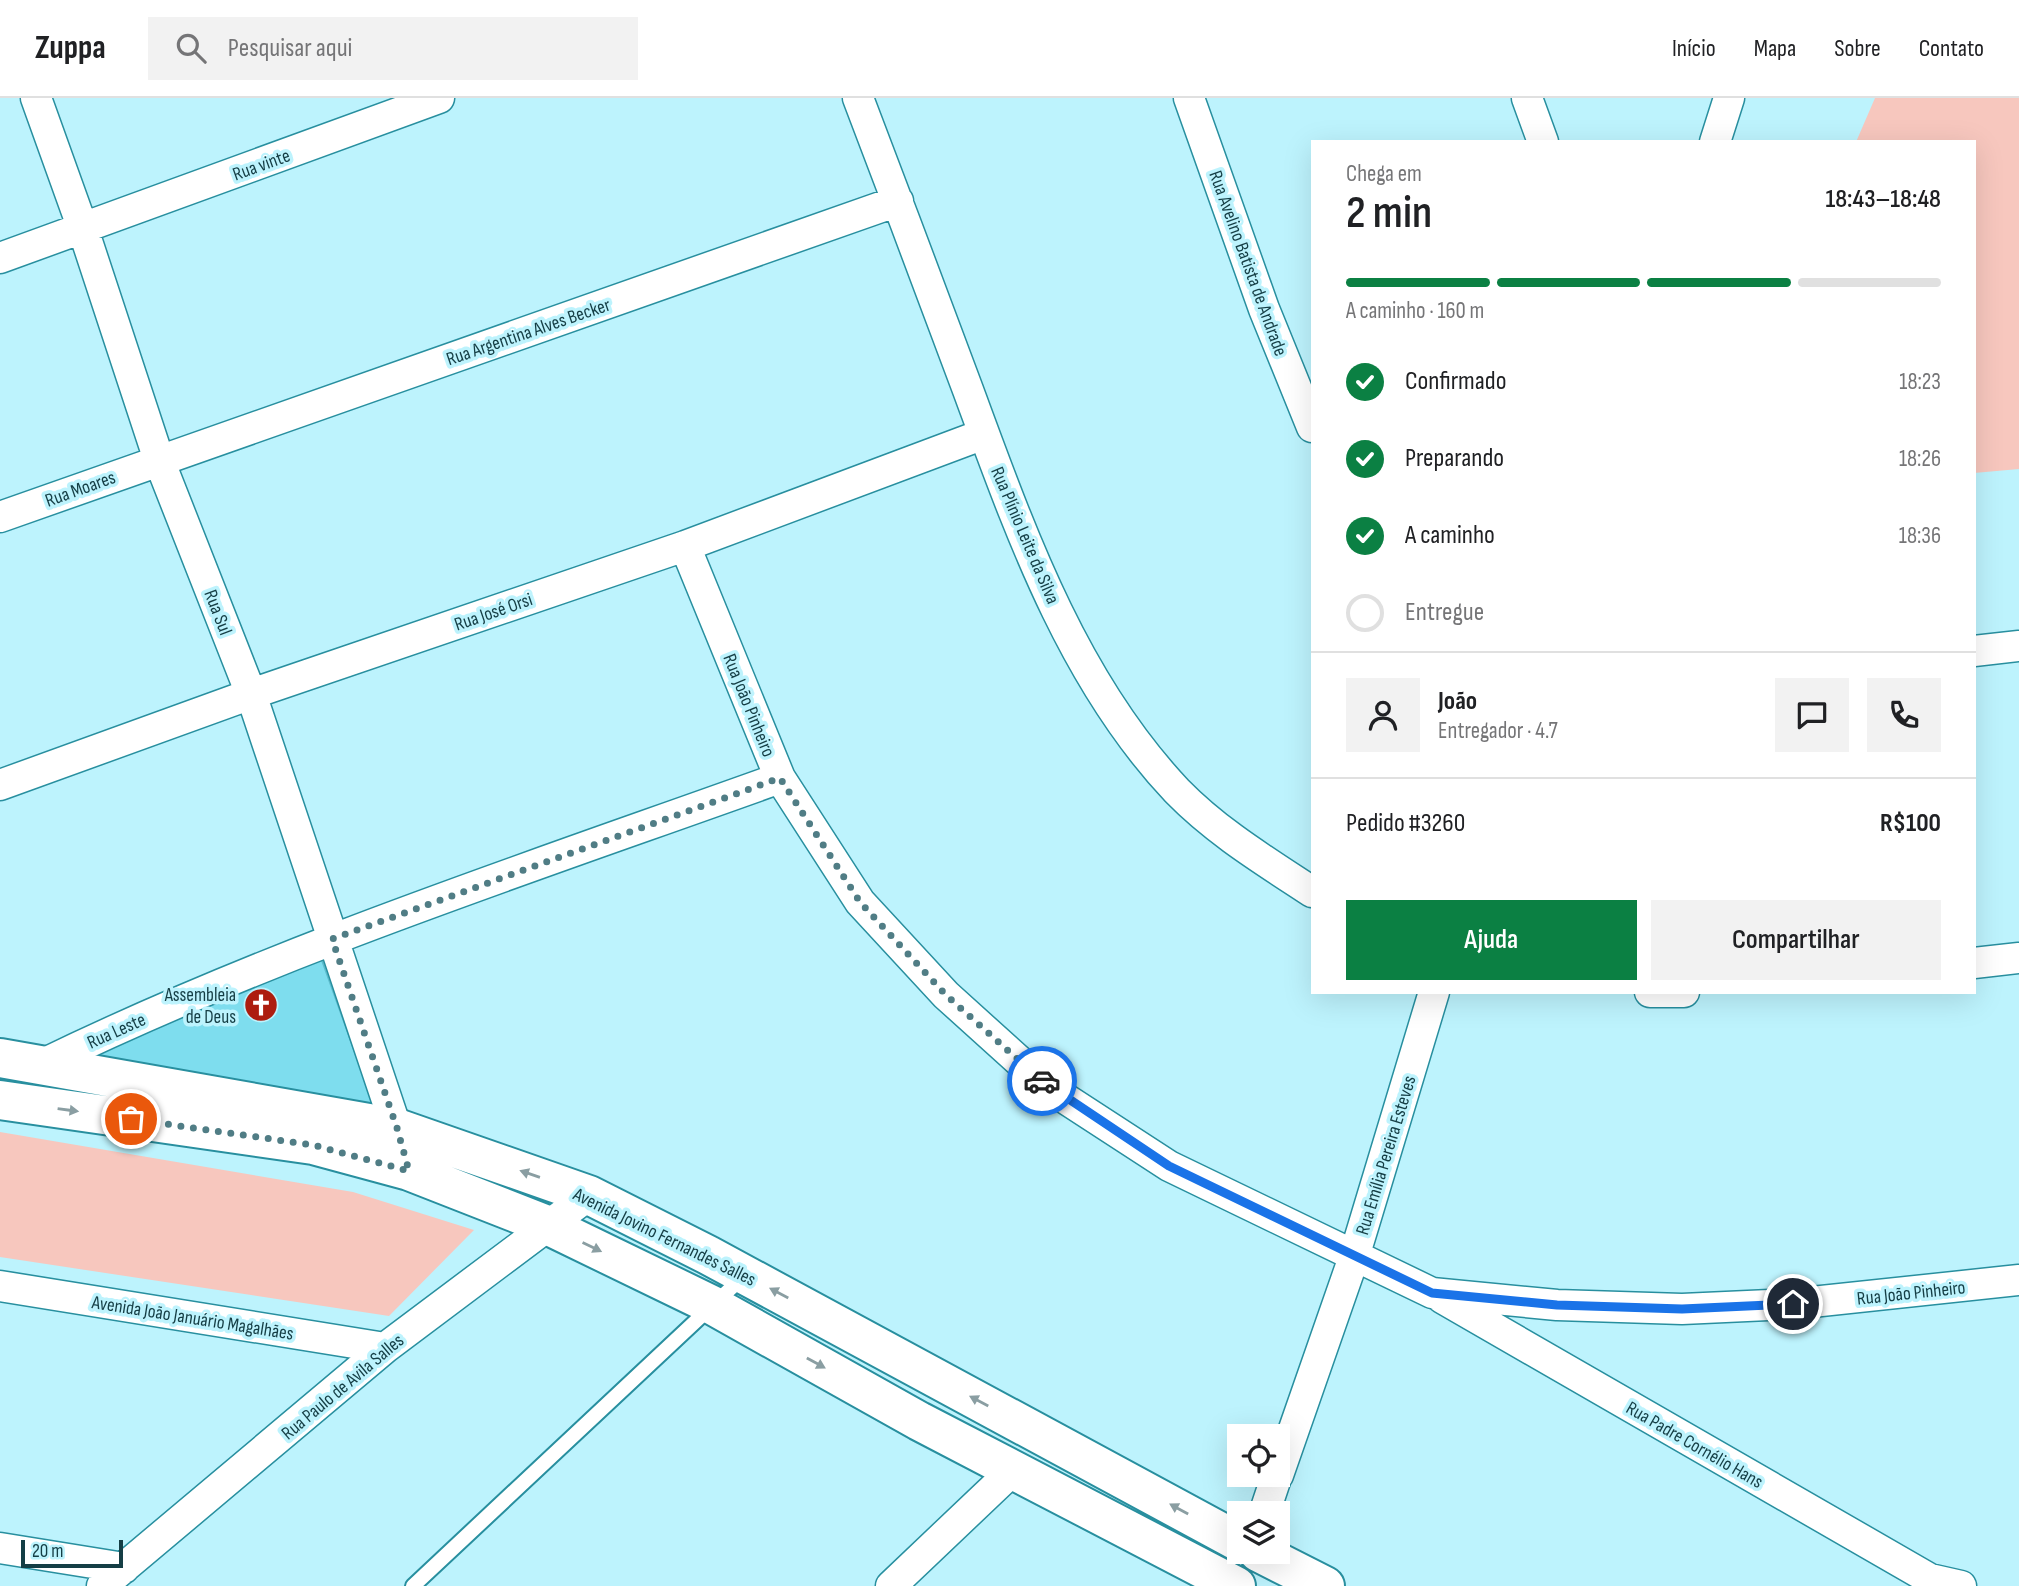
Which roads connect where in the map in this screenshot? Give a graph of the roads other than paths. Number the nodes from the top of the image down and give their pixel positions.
1 (36, 98) edge
2 (439, 98) edge
3 (858, 98) edge
4 (1189, 98) edge
5 (1527, 98) edge
6 (1729, 98) edge
7 (1542, 140) edge
8 (1715, 140) edge
9 (898, 201) junction
10 (83, 229) junction
11 (0, 258) edge
12 (1311, 425) edge
13 (984, 434) junction
14 (159, 460) junction
15 (0, 517) edge
16 (685, 546) junction
17 (2019, 646) edge
18 (1976, 651) edge
19 (251, 694) junction
20 (780, 778) junction
21 (0, 785) edge
22 (1311, 891) edge
23 (332, 939) junction
24 (2019, 958) edge
25 (1976, 963) edge
26 (1433, 994) edge
27 (0, 1058) edge
28 (43, 1064) junction
29 (0, 1100) edge
30 (397, 1128) junction
31 (409, 1171) junction
32 (589, 1195) junction
33 (547, 1225) junction
34 (1354, 1257) junction
35 (745, 1275) junction
36 (2019, 1280) edge
37 (0, 1286) edge
38 (1432, 1293) junction
39 (712, 1305) junction
40 (386, 1348) junction
41 (945, 1383) junction
42 (919, 1421) junction
43 (1290, 1441) edge
44 (1089, 1460) junction
45 (1013, 1469) junction
46 (1072, 1502) junction
47 (1227, 1535) edge
48 (0, 1548) edge
49 (1282, 1564) edge
50 (1239, 1574) edge
51 (113, 1577) edge
52 (413, 1586) edge
53 (891, 1586) edge
54 (1325, 1586) edge
55 (1961, 1586) edge

1 - 10 street, Rua Sul
2 - 10 street, Rua vinte
3 - 9 street, Rua Plínio Leite da Silva
4 - 12 street, Rua Avelino Batista de Andrade
5 - 7 street
6 - 8 street
9 - 13 street, Rua Plínio Leite da Silva
9 - 14 street, Rua Argentina Alves Becker
10 - 11 street, Rua vinte
10 - 14 street, Rua Sul
13 - 16 street, Rua José Orsi
13 - 22 street, Rua Plínio Leite da Silva
14 - 15 street, Rua Moares
14 - 19 street, Rua Sul
16 - 19 street, Rua José Orsi
16 - 20 street, Rua João Pinheiro
17 - 18 street
19 - 21 street, Rua José Orsi
19 - 23 street, Rua Sul
20 - 23 street, Rua Leste
20 - 34 street, Rua João Pinheiro
23 - 28 street, Rua Leste
23 - 30 street, Rua Sul
24 - 25 street
26 - 34 street, Rua Emília Pereira Esteves
27 - 28 main road, Avenida Jovino Fernandes Salles
28 - 30 main road, Avenida Jovino Fernandes Salles
29 -> 31 main road
30 - 31 street, Rua Sul
32 -> 30 main road, Avenida Jovino Fernandes Salles
31 - 33 main road
32 - 33 street, Rua Paulo de Avila Salles
32 - 35 main road, Avenida Jovino Fernandes Salles
33 -> 39 main road
33 - 40 street, Rua Paulo de Avila Salles
34 - 38 street, Rua João Pinheiro
34 - 43 street, Rua Emília Pereira Esteves
35 - 39 lane
41 -> 35 main road, Avenida Jovino Fernandes Salles
36 - 38 street, Rua João Pinheiro
37 - 40 street, Avenida João Januário Magalhães
38 - 55 street, Rua Padre Cornélio Hans
39 -> 42 main road
39 - 52 lane
40 - 51 street, Rua Paulo de Avila Salles
41 - 42 main road
44 -> 41 main road, Avenida Jovino Fernandes Salles
42 - 45 main road
44 - 46 main road
47 -> 44 main road, Avenida Jovino Fernandes Salles
45 - 46 main road
45 - 53 street
46 - 50 main road
48 - 51 street
49 - 54 main road

